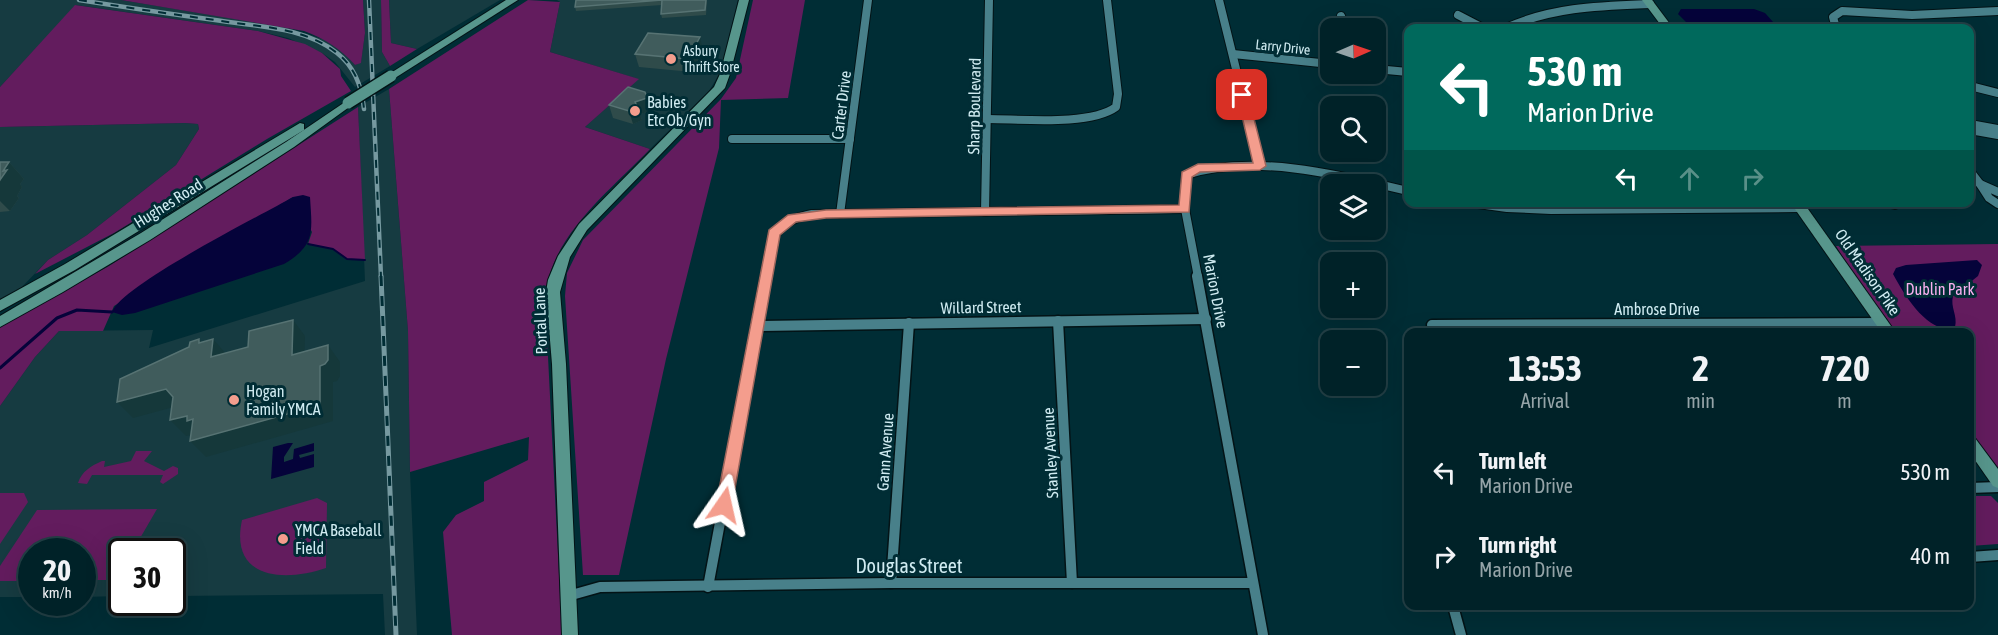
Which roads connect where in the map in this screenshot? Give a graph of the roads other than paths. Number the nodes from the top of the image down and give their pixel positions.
1 (513, 0) edge
2 (744, 0) edge
3 (868, 0) edge
4 (989, 0) edge
5 (1107, 0) edge
6 (1220, 0) edge
7 (1649, 2) edge
8 (1998, 11) edge
9 (1458, 15) dead end
10 (1475, 24) edge
11 (1514, 24) edge
12 (1665, 24) edge
13 (1835, 24) edge
14 (1233, 54) junction
15 (1320, 63) edge
16 (1386, 70) edge
17 (1404, 72) edge
18 (1974, 87) edge
19 (1998, 93) edge
20 (348, 103) junction
21 (988, 119) junction
22 (1974, 125) edge
23 (1998, 129) edge
24 (1974, 131) edge
25 (1998, 135) edge
26 (732, 139) dead end
27 (850, 139) junction
28 (1260, 166) junction
29 (1974, 176) edge
30 (1980, 184) junction
31 (1404, 189) edge
32 (1998, 192) edge
33 (1998, 204) edge
34 (1491, 207) edge
35 (1723, 207) edge
36 (1798, 207) edge
37 (1185, 209) junction
38 (985, 212) junction
39 (840, 214) junction
40 (0, 306) edge
41 (1206, 319) junction
42 (1058, 321) junction
43 (0, 322) edge
44 (909, 323) junction
45 (1432, 325) dead end
46 (757, 326) junction
47 (1886, 328) edge
48 (1974, 448) edge
49 (1998, 481) edge
50 (1974, 488) edge
51 (1998, 488) edge
52 (1998, 555) edge
53 (1974, 557) edge
54 (891, 583) junction
55 (1072, 583) junction
56 (1252, 583) junction
57 (708, 587) junction
58 (568, 596) junction
59 (1454, 610) edge
60 (570, 635) edge
61 (1263, 635) edge
62 (1461, 635) edge

1 - 20 main road, Hughes Road, bridge
2 - 58 main road, Portal Lane
3 - 27 street, Carter Drive
4 - 21 street, Sharp Boulevard
5 - 21 street
6 - 14 street
7 - 11 street
7 - 12 main road
8 - 13 street
9 - 10 street
14 - 15 street, Larry Drive
14 - 28 street
16 - 17 street
18 - 19 street
20 - 40 main road, Hughes Road
20 - 43 main road, Hughes Road
21 - 38 street, Sharp Boulevard
22 - 23 street
24 - 25 street
26 - 27 street
27 - 39 street, Carter Drive
28 - 31 street, Marion Drive
28 - 37 street, Marion Drive
29 - 30 street
30 - 32 street
30 - 33 street
34 - 35 street
36 - 47 main road, Old Madison Pike
37 - 38 street
37 - 41 street, Marion Drive
38 - 39 street
39 - 46 street
41 - 42 street, Willard Street
41 - 56 street, Marion Drive
42 - 44 street, Willard Street
42 - 55 street, Stanley Avenue
44 - 46 street, Willard Street
44 - 54 street, Gann Avenue
45 - 47 street, Ambrose Drive
46 - 57 street
48 - 49 main road
50 - 51 street
52 - 53 street
54 - 55 street, Douglas Street
54 - 57 street, Douglas Street
55 - 56 street, Douglas Street
56 - 61 street, Marion Drive
57 - 58 street, Douglas Street
58 - 60 main road, Portal Lane
59 - 62 street

